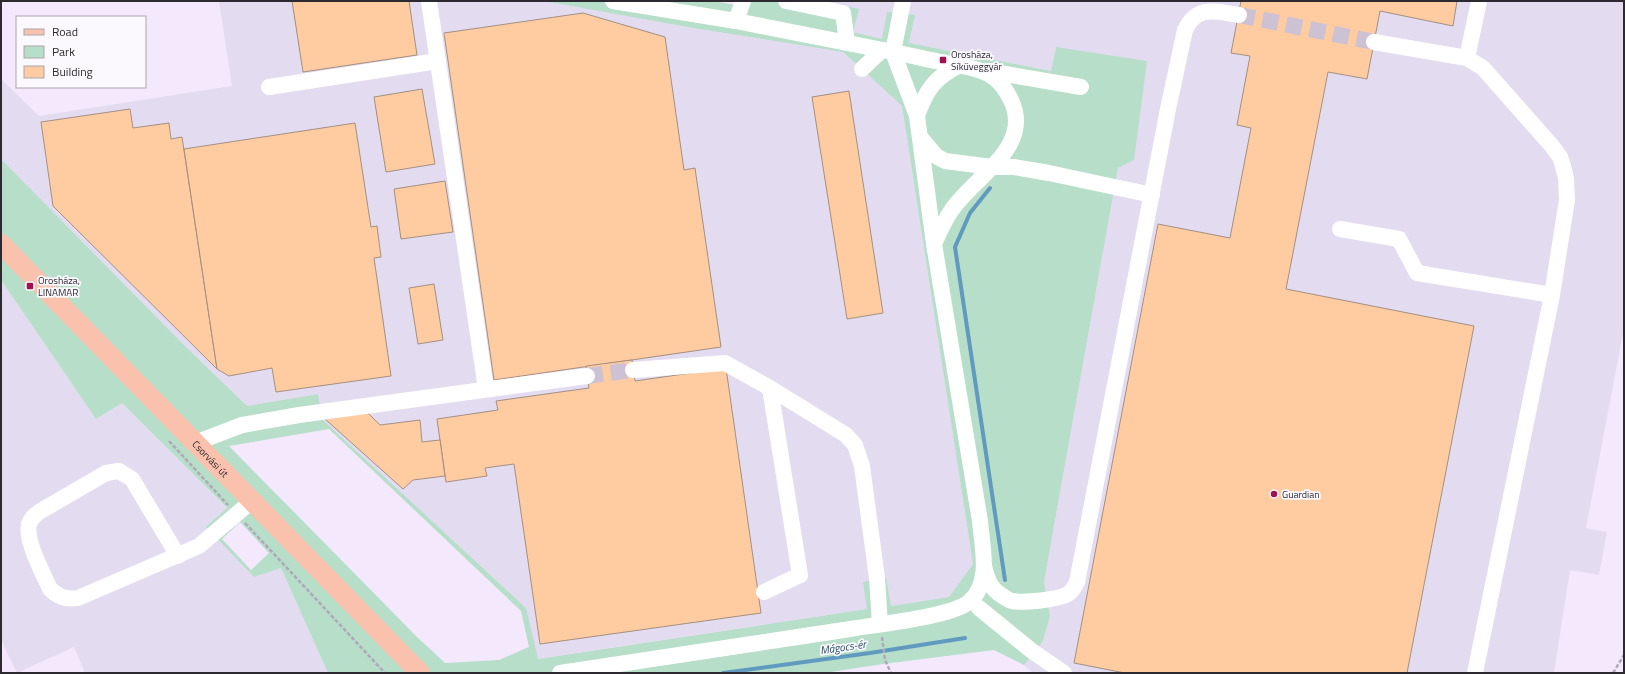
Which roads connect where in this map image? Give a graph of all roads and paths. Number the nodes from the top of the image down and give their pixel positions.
1 (613, 1) edge
2 (743, 1) edge
3 (786, 1) edge
4 (903, 1) edge
5 (1479, 1) edge
6 (429, 2) edge
7 (1238, 15) tunnel mouth
8 (736, 21) junction
9 (847, 42) junction
10 (1374, 42) tunnel mouth
11 (888, 51) junction
12 (1468, 58) junction
13 (438, 61) junction
14 (960, 65) junction
15 (862, 69) dead end
16 (977, 69) junction
17 (269, 87) dead end
18 (1080, 87) dead end
19 (916, 116) junction
20 (920, 138) junction
21 (992, 167) junction
22 (1152, 195) junction
23 (1340, 229) dead end
24 (1, 244) edge
25 (934, 244) junction
26 (1552, 295) junction
27 (633, 370) tunnel mouth
28 (587, 376) tunnel mouth
29 (770, 388) junction
30 (486, 389) junction
31 (166, 438) dead end
32 (195, 443) junction
33 (252, 502) junction
34 (237, 514) junction
35 (178, 556) junction
36 (984, 565) junction
37 (764, 592) dead end
38 (1027, 602) junction
39 (979, 608) junction
40 (940, 614) junction
41 (880, 624) junction
42 (883, 644) dead end
43 (1624, 655) edge
44 (385, 673) edge
45 (420, 673) edge
46 (560, 673) edge
47 (891, 673) edge
48 (1064, 673) edge
49 (1475, 673) edge
50 (1613, 673) edge

1 - 8 street
2 - 8 street
3 - 9 street
4 - 11 street
5 - 12 street
6 - 13 street
7 - 22 street
8 - 9 street
9 - 11 street
10 - 12 street
11 - 14 street
11 - 15 street
11 - 19 street
12 - 26 street
13 - 17 street
13 - 30 street
14 - 16 street
14 - 19 street
16 - 18 street
16 - 21 street
19 - 20 street
20 - 21 street
20 - 25 street
21 - 22 street
21 - 25 street
22 - 38 street
23 - 26 street
24 - 32 main road, Csorvási út
25 - 36 street
26 - 49 street
27 - 29 street
28 - 30 street
29 - 37 street
29 - 41 street
30 - 32 street
31 - 34 path
32 - 33 main road, Csorvási út
33 - 34 street
33 - 45 main road, Csorvási út
34 - 35 street
34 - 44 path
35 - 35 street
36 - 38 street
36 - 40 street
38 - 39 street
39 - 40 street
39 - 48 street
40 - 41 street
41 - 46 street
42 - 47 path
43 - 50 path

